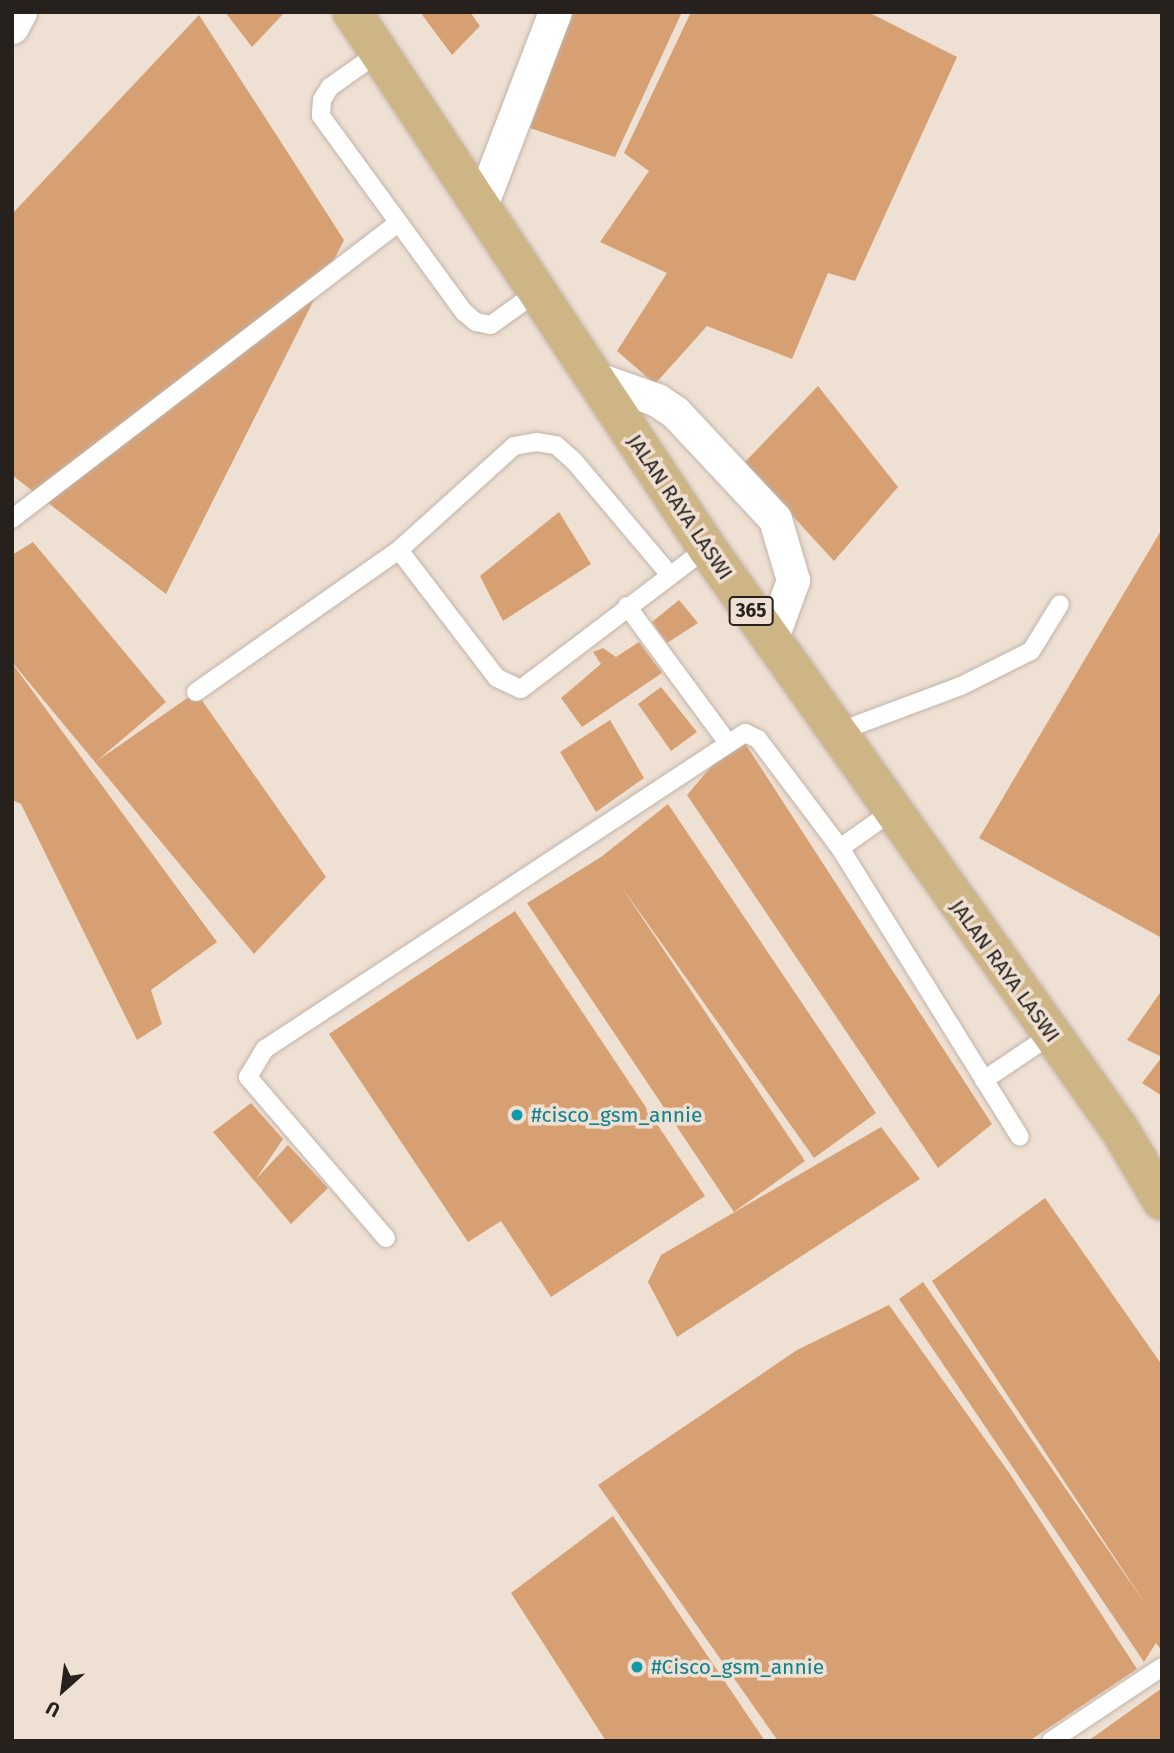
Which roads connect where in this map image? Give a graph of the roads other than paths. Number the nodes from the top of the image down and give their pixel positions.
1 (20, 12) edge
2 (352, 12) edge
3 (555, 12) edge
4 (12, 27) edge
5 (378, 53) junction
6 (480, 208) junction
7 (397, 224) junction
8 (537, 292) junction
9 (595, 378) junction
10 (12, 519) edge
11 (707, 548) junction
12 (399, 550) junction
13 (670, 575) junction
14 (1060, 604) dead end
15 (627, 607) junction
16 (771, 639) junction
17 (197, 692) dead end
18 (835, 733) junction
19 (728, 743) junction
20 (891, 812) junction
21 (840, 848) junction
22 (1051, 1035) junction
23 (984, 1080) junction
24 (1020, 1137) dead end
25 (1162, 1201) edge
26 (386, 1237) dead end
27 (1162, 1667) edge
28 (1051, 1741) edge

1 - 4 street
2 - 5 main road, JALAN RAYA LASWI / 365
3 - 6 street
5 - 6 main road, JALAN RAYA LASWI / 365
5 - 7 lane
6 - 8 main road, JALAN RAYA LASWI / 365
7 - 8 lane
7 - 10 lane
8 - 9 main road, JALAN RAYA LASWI / 365
9 - 11 main road, JALAN RAYA LASWI / 365
9 - 16 street
11 - 13 lane
11 - 16 main road, JALAN RAYA LASWI / 365
12 - 13 lane
12 - 15 lane
12 - 17 lane
13 - 15 lane
14 - 18 lane
15 - 19 lane
16 - 18 main road, JALAN RAYA LASWI / 365
18 - 20 main road, JALAN RAYA LASWI / 365
19 - 21 lane
19 - 26 lane
20 - 21 lane
20 - 22 main road, JALAN RAYA LASWI / 365
21 - 23 lane
22 - 23 lane
22 - 25 main road, JALAN RAYA LASWI / 365
23 - 24 lane
27 - 28 lane

